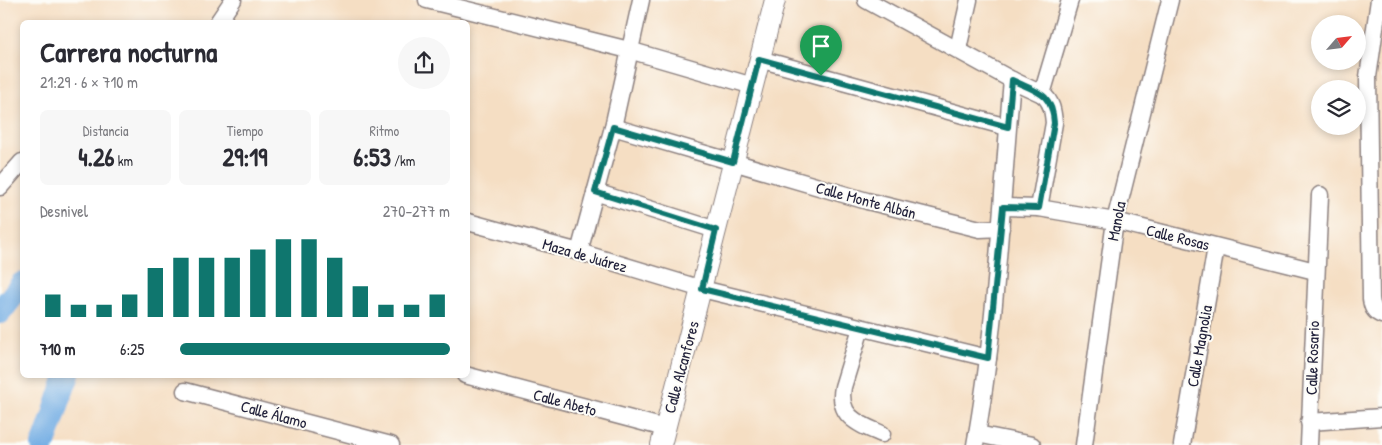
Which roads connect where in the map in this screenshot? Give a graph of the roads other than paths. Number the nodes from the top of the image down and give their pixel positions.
1 (233, 0) edge
2 (427, 0) edge
3 (641, 0) edge
4 (775, 0) edge
5 (969, 0) edge
6 (1070, 0) edge
7 (1170, 0) edge
8 (1379, 0) edge
9 (871, 1) edge
10 (454, 4) edge
11 (219, 20) edge
12 (629, 50) junction
13 (958, 50) junction
14 (1376, 51) edge
15 (759, 59) junction
16 (1012, 80) junction
17 (752, 86) junction
18 (1042, 94) junction
19 (613, 127) junction
20 (1008, 127) junction
21 (733, 162) junction
22 (20, 164) edge
23 (0, 187) edge
24 (595, 192) junction
25 (1320, 195) dead end
26 (1003, 207) junction
27 (1039, 208) junction
28 (1115, 221) junction
29 (470, 223) edge
30 (1002, 228) junction
31 (716, 230) junction
32 (1216, 247) junction
33 (579, 252) junction
34 (1376, 267) edge
35 (1315, 271) junction
36 (702, 289) junction
37 (1379, 313) edge
38 (861, 328) junction
39 (988, 358) junction
40 (470, 377) edge
41 (185, 391) dead end
42 (1382, 417) edge
43 (1309, 422) junction
44 (882, 434) dead end
45 (663, 437) edge
46 (976, 439) edge
47 (391, 445) edge
48 (1032, 445) edge
49 (1084, 445) edge
50 (1182, 445) edge
51 (1309, 445) edge

1 - 11 street
2 - 10 street
3 - 12 street
4 - 15 street, Calle Alcanfores
5 - 13 street
6 - 18 street
7 - 28 street, Manola
8 - 14 street
9 - 13 street
10 - 12 street
12 - 17 street
12 - 19 street
13 - 16 street
14 - 34 street
15 - 17 street, Calle Alcanfores
15 - 20 street
16 - 18 street
16 - 20 street
17 - 21 street, Calle Alcanfores
18 - 27 street
19 - 21 street, Calle Monte Albán
19 - 24 street
20 - 26 street
21 - 30 street, Calle Monte Albán
21 - 31 street, Calle Alcanfores
22 - 23 street
24 - 31 street
24 - 33 street
25 - 35 street, Calle Rosario
26 - 27 street, Calle Rosas
26 - 30 street
27 - 28 street, Calle Rosas
28 - 32 street, Calle Rosas
28 - 49 street, Manola
29 - 33 street, Maza de Juárez
30 - 39 street
31 - 36 street, Calle Alcanfores
32 - 35 street, Calle Rosas
32 - 50 street, Calle Magnolia
33 - 36 street, Maza de Juárez
34 - 37 street
35 - 43 street, Calle Rosario
36 - 38 street, Maza de Juárez
36 - 45 street, Calle Alcanfores
38 - 39 street, Maza de Juárez
38 - 44 street
39 - 46 street
40 - 45 street, Calle Abeto
41 - 47 street, Calle Álamo
42 - 43 street
43 - 51 street, Calle Rosario
46 - 48 street

